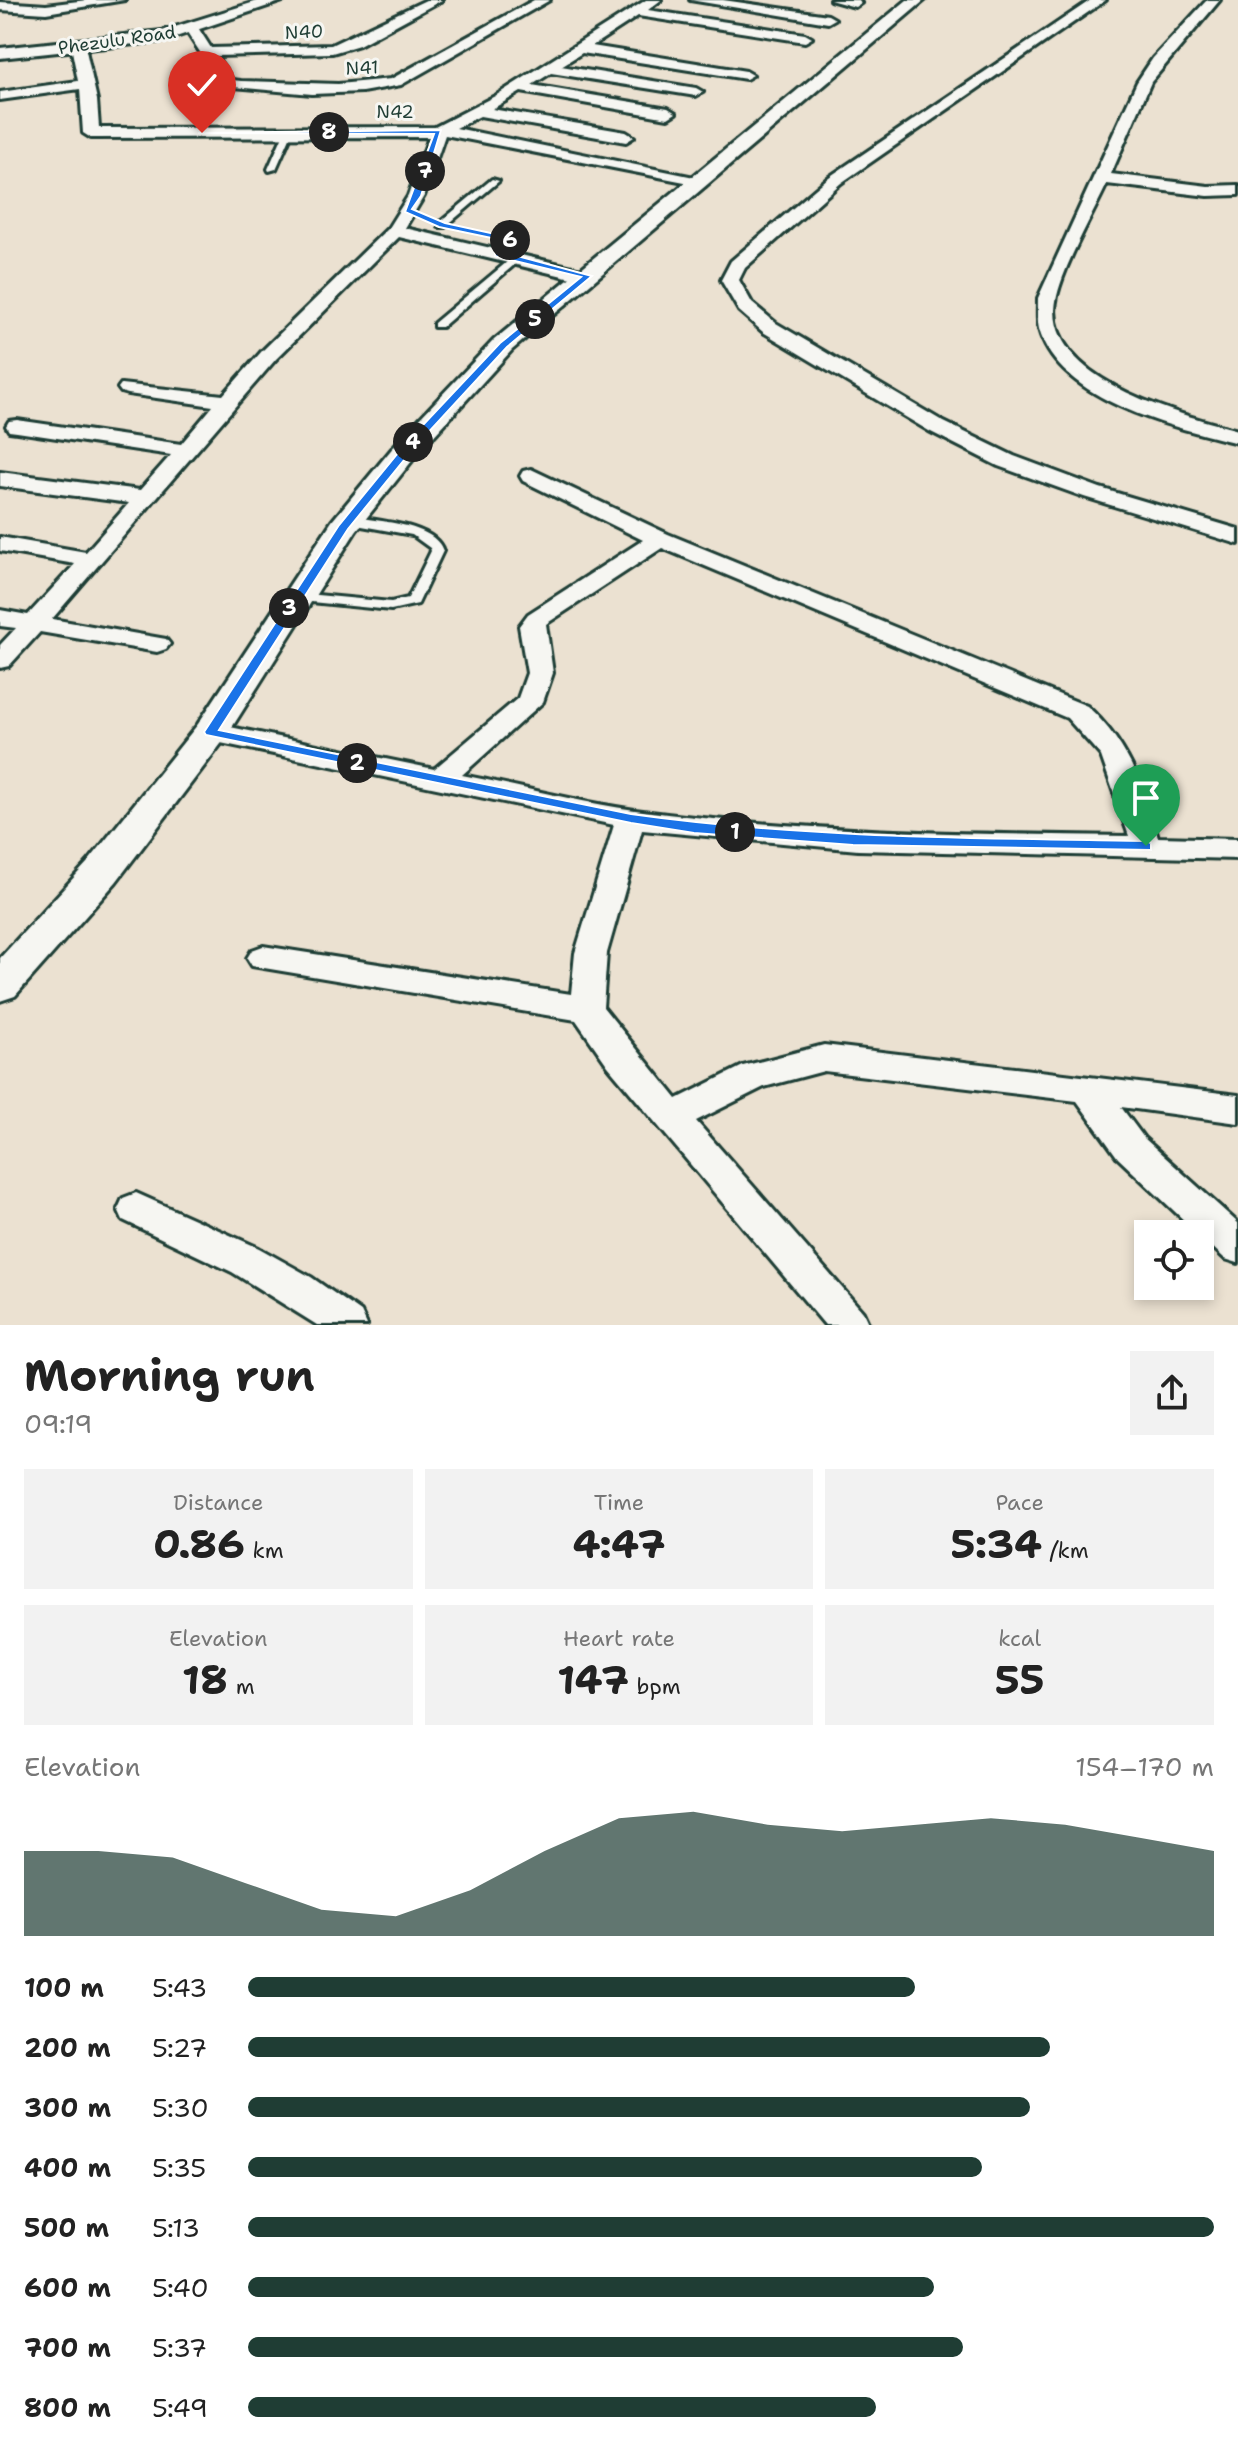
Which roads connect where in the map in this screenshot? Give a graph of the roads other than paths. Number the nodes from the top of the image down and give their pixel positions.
1 (119, 0) edge
2 (278, 0) edge
3 (436, 0) edge
4 (544, 0) edge
5 (655, 0) edge
6 (696, 0) edge
7 (836, 0) edge
8 (917, 0) edge
9 (1100, 0) edge
10 (1214, 0) edge
11 (855, 3) dead end
12 (0, 6) edge
13 (636, 12) junction
14 (828, 19) dead end
15 (192, 29) junction
16 (805, 38) dead end
17 (78, 46) junction
18 (578, 48) junction
19 (210, 52) junction
20 (0, 53) edge
21 (548, 68) junction
22 (746, 75) dead end
23 (86, 84) junction
24 (519, 87) junction
25 (696, 92) dead end
26 (0, 96) edge
27 (478, 111) junction
28 (668, 113) dead end
29 (440, 131) junction
30 (91, 133) junction
31 (288, 133) junction
32 (626, 137) dead end
33 (84, 153) dead end
34 (272, 169) dead end
35 (1101, 178) junction
36 (495, 181) dead end
37 (699, 183) junction
38 (1238, 190) edge
39 (408, 210) junction
40 (442, 225) junction
41 (395, 231) junction
42 (507, 256) junction
43 (588, 276) junction
44 (438, 325) dead end
45 (128, 388) dead end
46 (228, 402) junction
47 (17, 426) dead end
48 (1238, 437) edge
49 (186, 451) junction
50 (531, 476) dead end
51 (0, 479) edge
52 (146, 498) junction
53 (349, 520) junction
54 (1238, 537) edge
55 (660, 539) junction
56 (0, 544) edge
57 (92, 560) junction
58 (295, 597) junction
59 (0, 618) edge
60 (34, 624) junction
61 (157, 644) dead end
62 (0, 660) edge
63 (211, 732) junction
64 (438, 780) junction
65 (631, 819) junction
66 (1146, 846) junction
67 (1238, 849) edge
68 (263, 958) dead end
69 (0, 985) edge
70 (586, 1009) junction
71 (1088, 1090) junction
72 (1238, 1109) edge
73 (674, 1116) junction
74 (136, 1209) dead end
75 (1238, 1247) edge
76 (347, 1325) edge
77 (849, 1325) edge

1 - 12 street
2 - 15 street, Phezulu Road
3 - 19 street, N40
4 - 19 street, N41
5 - 13 street, N42
6 - 14 street
7 - 11 street
8 - 37 street
9 - 54 street
10 - 35 street
13 - 16 street
13 - 18 street, N42
15 - 17 street, Phezulu Road
15 - 19 street, N41
17 - 20 street, Phezulu Road
17 - 23 street
18 - 21 street, N42
18 - 22 street
21 - 24 street, N42
21 - 25 street
23 - 26 street
23 - 30 street
24 - 27 street, N42
24 - 28 street
27 - 29 street, N42
27 - 32 street
29 - 31 street, N42
29 - 37 street
29 - 39 street
30 - 31 street, N42
30 - 33 street
31 - 34 lane
35 - 38 street
35 - 48 street
36 - 40 lane
37 - 43 street
39 - 40 street
39 - 41 street
40 - 42 street
41 - 42 street
41 - 46 street
42 - 43 street
42 - 44 lane
43 - 53 street
45 - 46 street
46 - 49 street
47 - 49 street
49 - 52 street
50 - 55 street
51 - 52 street
52 - 57 street
53 - 58 street
53 - 58 lane
55 - 64 street
55 - 66 street
56 - 57 street
57 - 60 street
58 - 63 street
59 - 60 street
60 - 61 street
60 - 62 street
63 - 64 street
63 - 69 street
64 - 65 street
65 - 66 street
65 - 70 street
66 - 67 street
68 - 70 street
70 - 73 street
71 - 72 street
71 - 73 street
71 - 75 street
73 - 77 street
74 - 76 street

